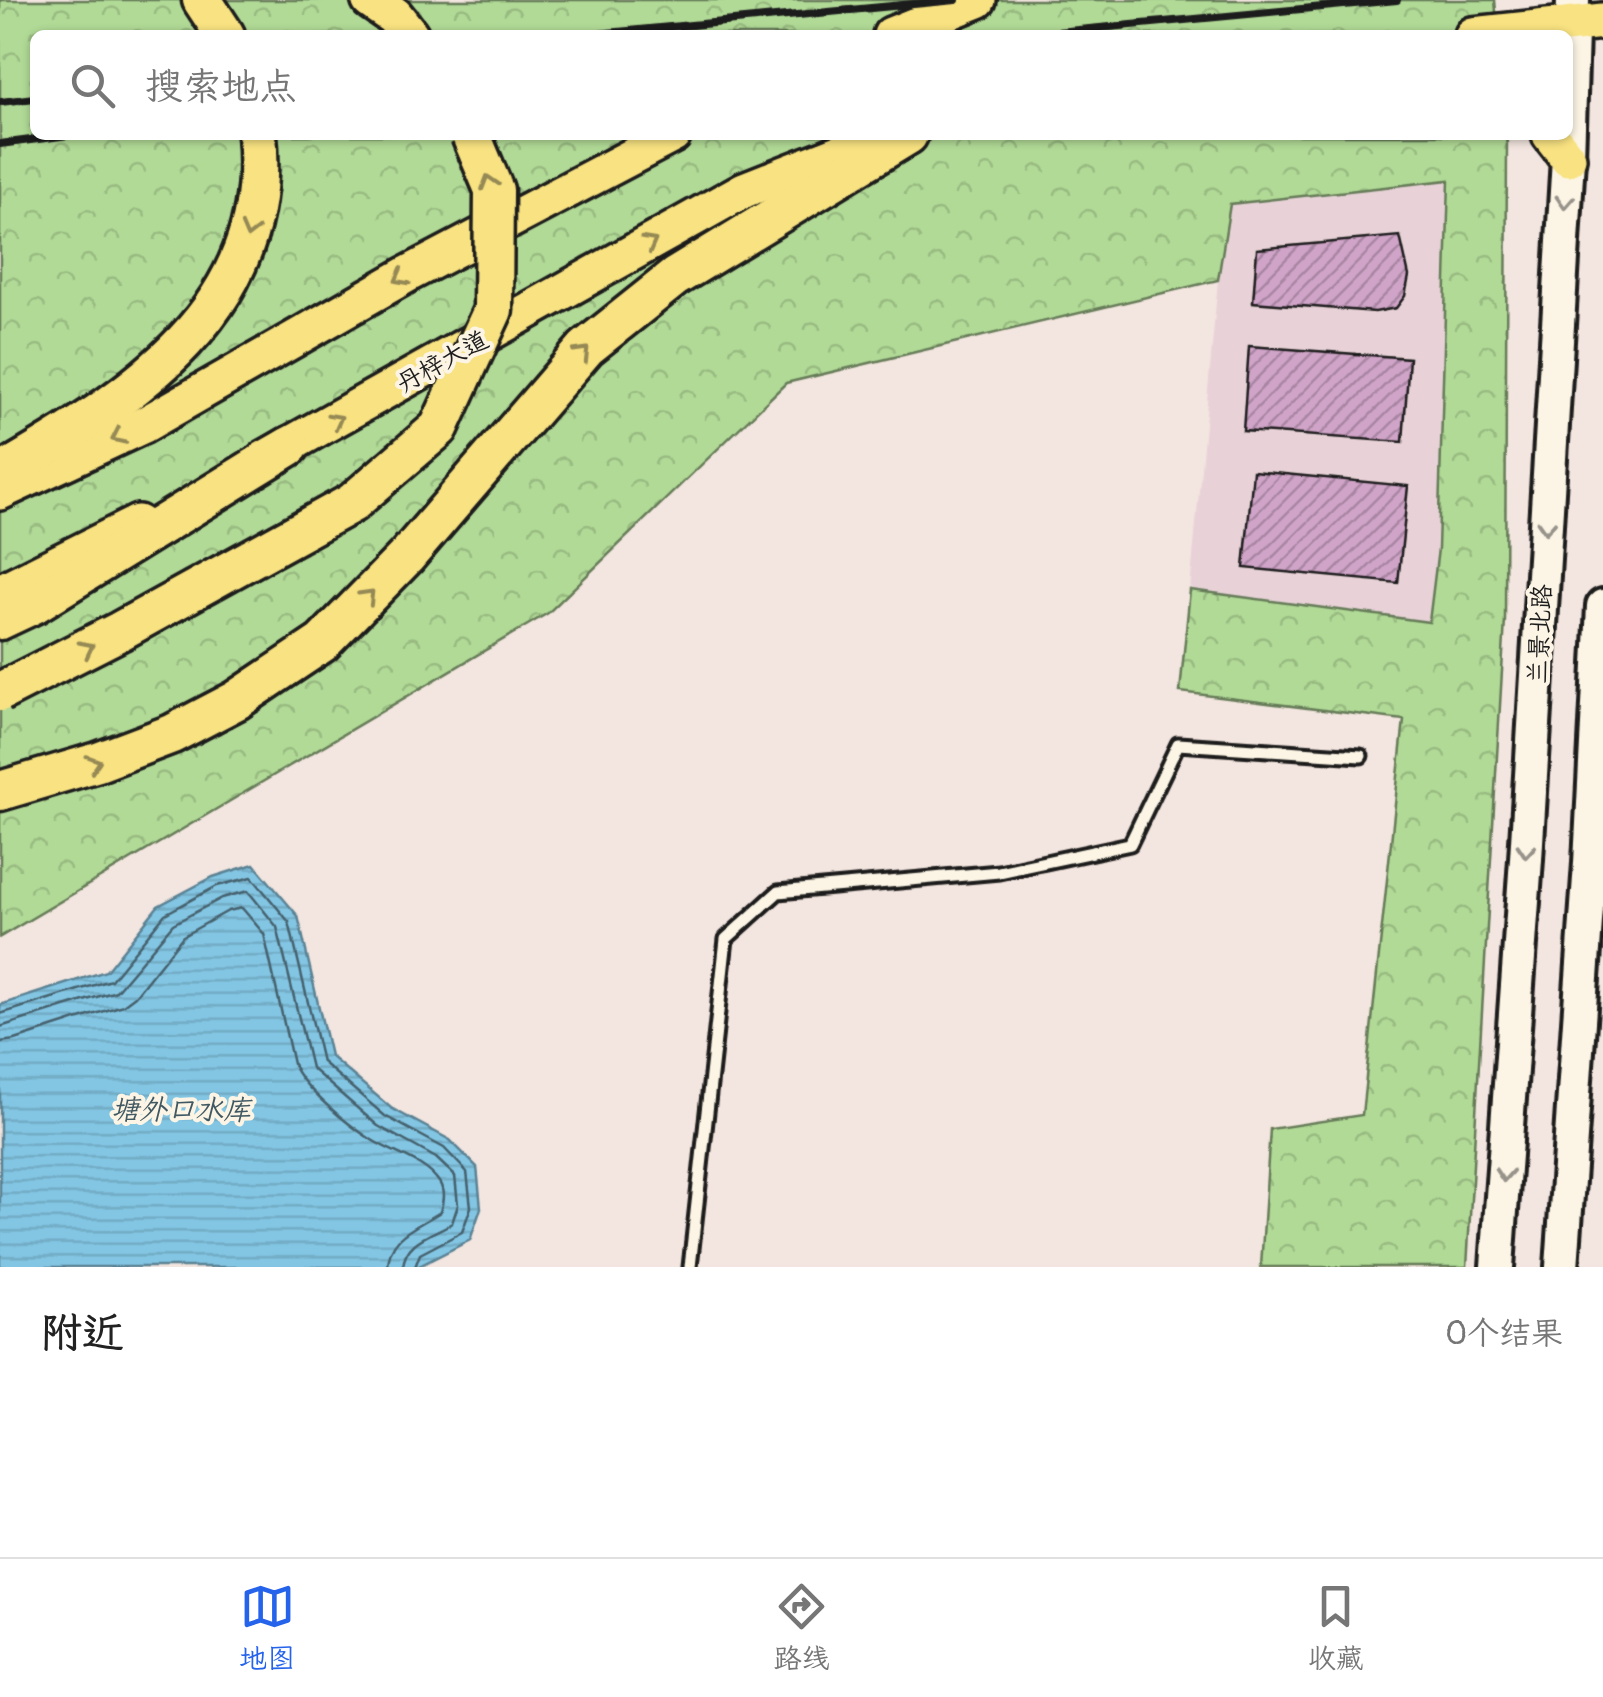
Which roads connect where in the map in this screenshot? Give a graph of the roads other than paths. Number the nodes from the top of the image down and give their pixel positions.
1 (202, 0) edge
2 (371, 0) edge
3 (978, 0) edge
4 (1584, 15) edge
5 (222, 30) edge
6 (405, 30) edge
7 (904, 30) edge
8 (1501, 30) edge
9 (1573, 73) edge
10 (256, 140) edge
11 (473, 140) edge
12 (663, 140) edge
13 (872, 140) edge
14 (900, 140) edge
15 (1559, 146) edge
16 (290, 446) junction
17 (0, 474) edge
18 (0, 492) edge
19 (0, 592) edge
20 (1603, 606) edge
21 (0, 620) edge
22 (0, 692) edge
23 (1361, 756) dead end
24 (0, 790) edge
25 (690, 1267) edge
26 (1497, 1267) edge
27 (1562, 1267) edge

1 - 5 highway
2 - 6 highway
3 - 7 main road
4 - 8 main road
4 - 9 main road, 兰景北路
10 -> 17 highway
22 -> 11 highway, bridge
12 -> 18 main road
16 -> 13 main road, 丹梓大道
24 -> 14 highway
15 -> 26 main road, 兰景北路
16 - 19 main road, 丹梓大道
16 - 21 highway
20 - 27 main road
23 - 25 lane

